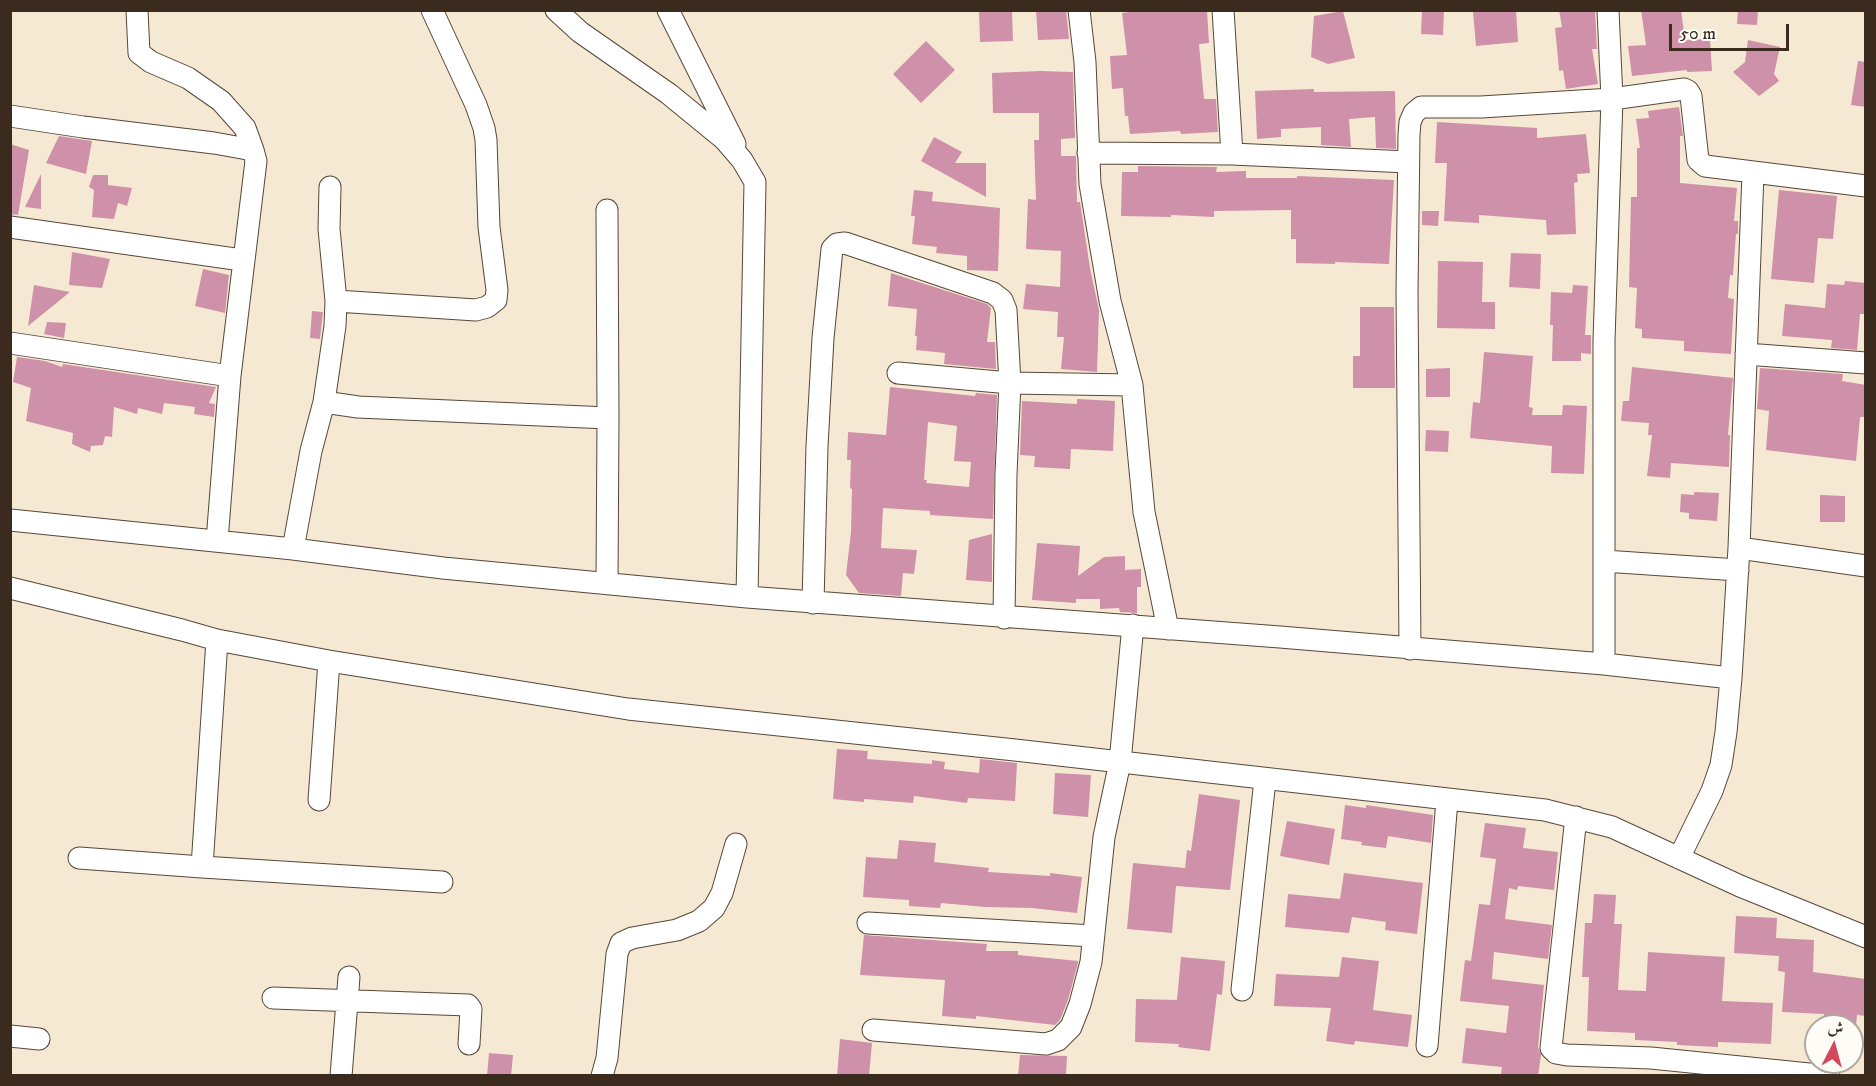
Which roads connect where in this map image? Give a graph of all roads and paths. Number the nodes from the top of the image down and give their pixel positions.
1 (137, 10) edge
2 (432, 10) edge
3 (556, 10) edge
4 (668, 10) edge
5 (1080, 10) edge
6 (1223, 10) edge
7 (1608, 10) edge
8 (1612, 99) junction
9 (10, 116) edge
10 (253, 150) junction
11 (1088, 153) junction
12 (1232, 154) junction
13 (1408, 162) junction
14 (1753, 173) junction
15 (755, 182) junction
16 (1866, 186) edge
17 (330, 187) dead end
18 (607, 210) dead end
19 (10, 226) edge
20 (243, 260) junction
21 (336, 301) junction
22 (10, 343) edge
23 (1746, 354) junction
24 (1866, 363) edge
25 (898, 373) dead end
26 (230, 376) junction
27 (1010, 383) junction
28 (1132, 385) junction
29 (324, 402) junction
30 (608, 418) junction
31 (10, 520) edge
32 (216, 541) junction
33 (1739, 548) junction
34 (293, 549) junction
35 (1604, 561) junction
36 (1866, 566) edge
37 (1738, 570) junction
38 (607, 582) junction
39 (10, 588) edge
40 (747, 597) junction
41 (813, 603) junction
42 (1004, 618) junction
43 (1133, 626) junction
44 (1168, 629) junction
45 (217, 640) junction
46 (1410, 649) junction
47 (329, 661) junction
48 (1604, 664) junction
49 (1731, 678) junction
50 (1120, 762) junction
51 (1265, 780) junction
52 (319, 800) dead end
53 (1447, 800) junction
54 (1576, 817) junction
55 (736, 844) dead end
56 (79, 858) dead end
57 (1678, 858) junction
58 (202, 867) junction
59 (442, 882) dead end
60 (868, 922) dead end
61 (1093, 936) junction
62 (1866, 938) edge
63 (349, 977) dead end
64 (1242, 990) dead end
65 (273, 998) dead end
66 (347, 999) junction
67 (873, 1030) dead end
68 (10, 1036) edge
69 (39, 1039) dead end
70 (469, 1044) dead end
71 (1426, 1046) dead end
72 (341, 1076) edge
73 (602, 1076) edge
74 (1829, 1076) edge

1 - 10 street
2 - 21 street
3 - 15 street
4 - 15 street
5 - 11 street
6 - 12 street
7 - 8 street
8 - 13 street
8 - 14 street
8 - 35 street
9 - 10 street
10 - 20 street
11 - 12 street
11 - 28 street
12 - 13 street
13 - 46 street
14 - 16 street
14 - 23 street
15 - 40 street
17 - 21 street
18 - 30 street
19 - 20 street
20 - 26 street
21 - 29 street
22 - 26 street
23 - 24 street
23 - 33 street
25 - 27 street
26 - 32 street
27 - 28 street
27 - 41 street
27 - 42 street
28 - 44 street
29 - 30 street
29 - 34 street
30 - 38 street
31 - 32 street
32 - 34 street
33 - 36 street
33 - 37 street
34 - 38 street
35 - 37 street
35 - 48 street
37 - 49 street
38 - 40 street
39 - 45 street
40 - 41 street
41 - 42 street
42 - 43 street
43 - 44 street
43 - 50 street
44 - 46 street
45 - 47 street
45 - 58 street
46 - 48 street
47 - 50 street
47 - 52 street
48 - 49 street
49 - 57 street
50 - 51 street
50 - 61 street
51 - 53 street
51 - 64 street
53 - 54 street
53 - 71 street
54 - 57 street
54 - 74 street
55 - 73 street
56 - 58 street
57 - 62 street
58 - 59 street
60 - 61 street
61 - 67 street
63 - 66 street
65 - 66 street
66 - 70 street
66 - 72 street
68 - 69 street

